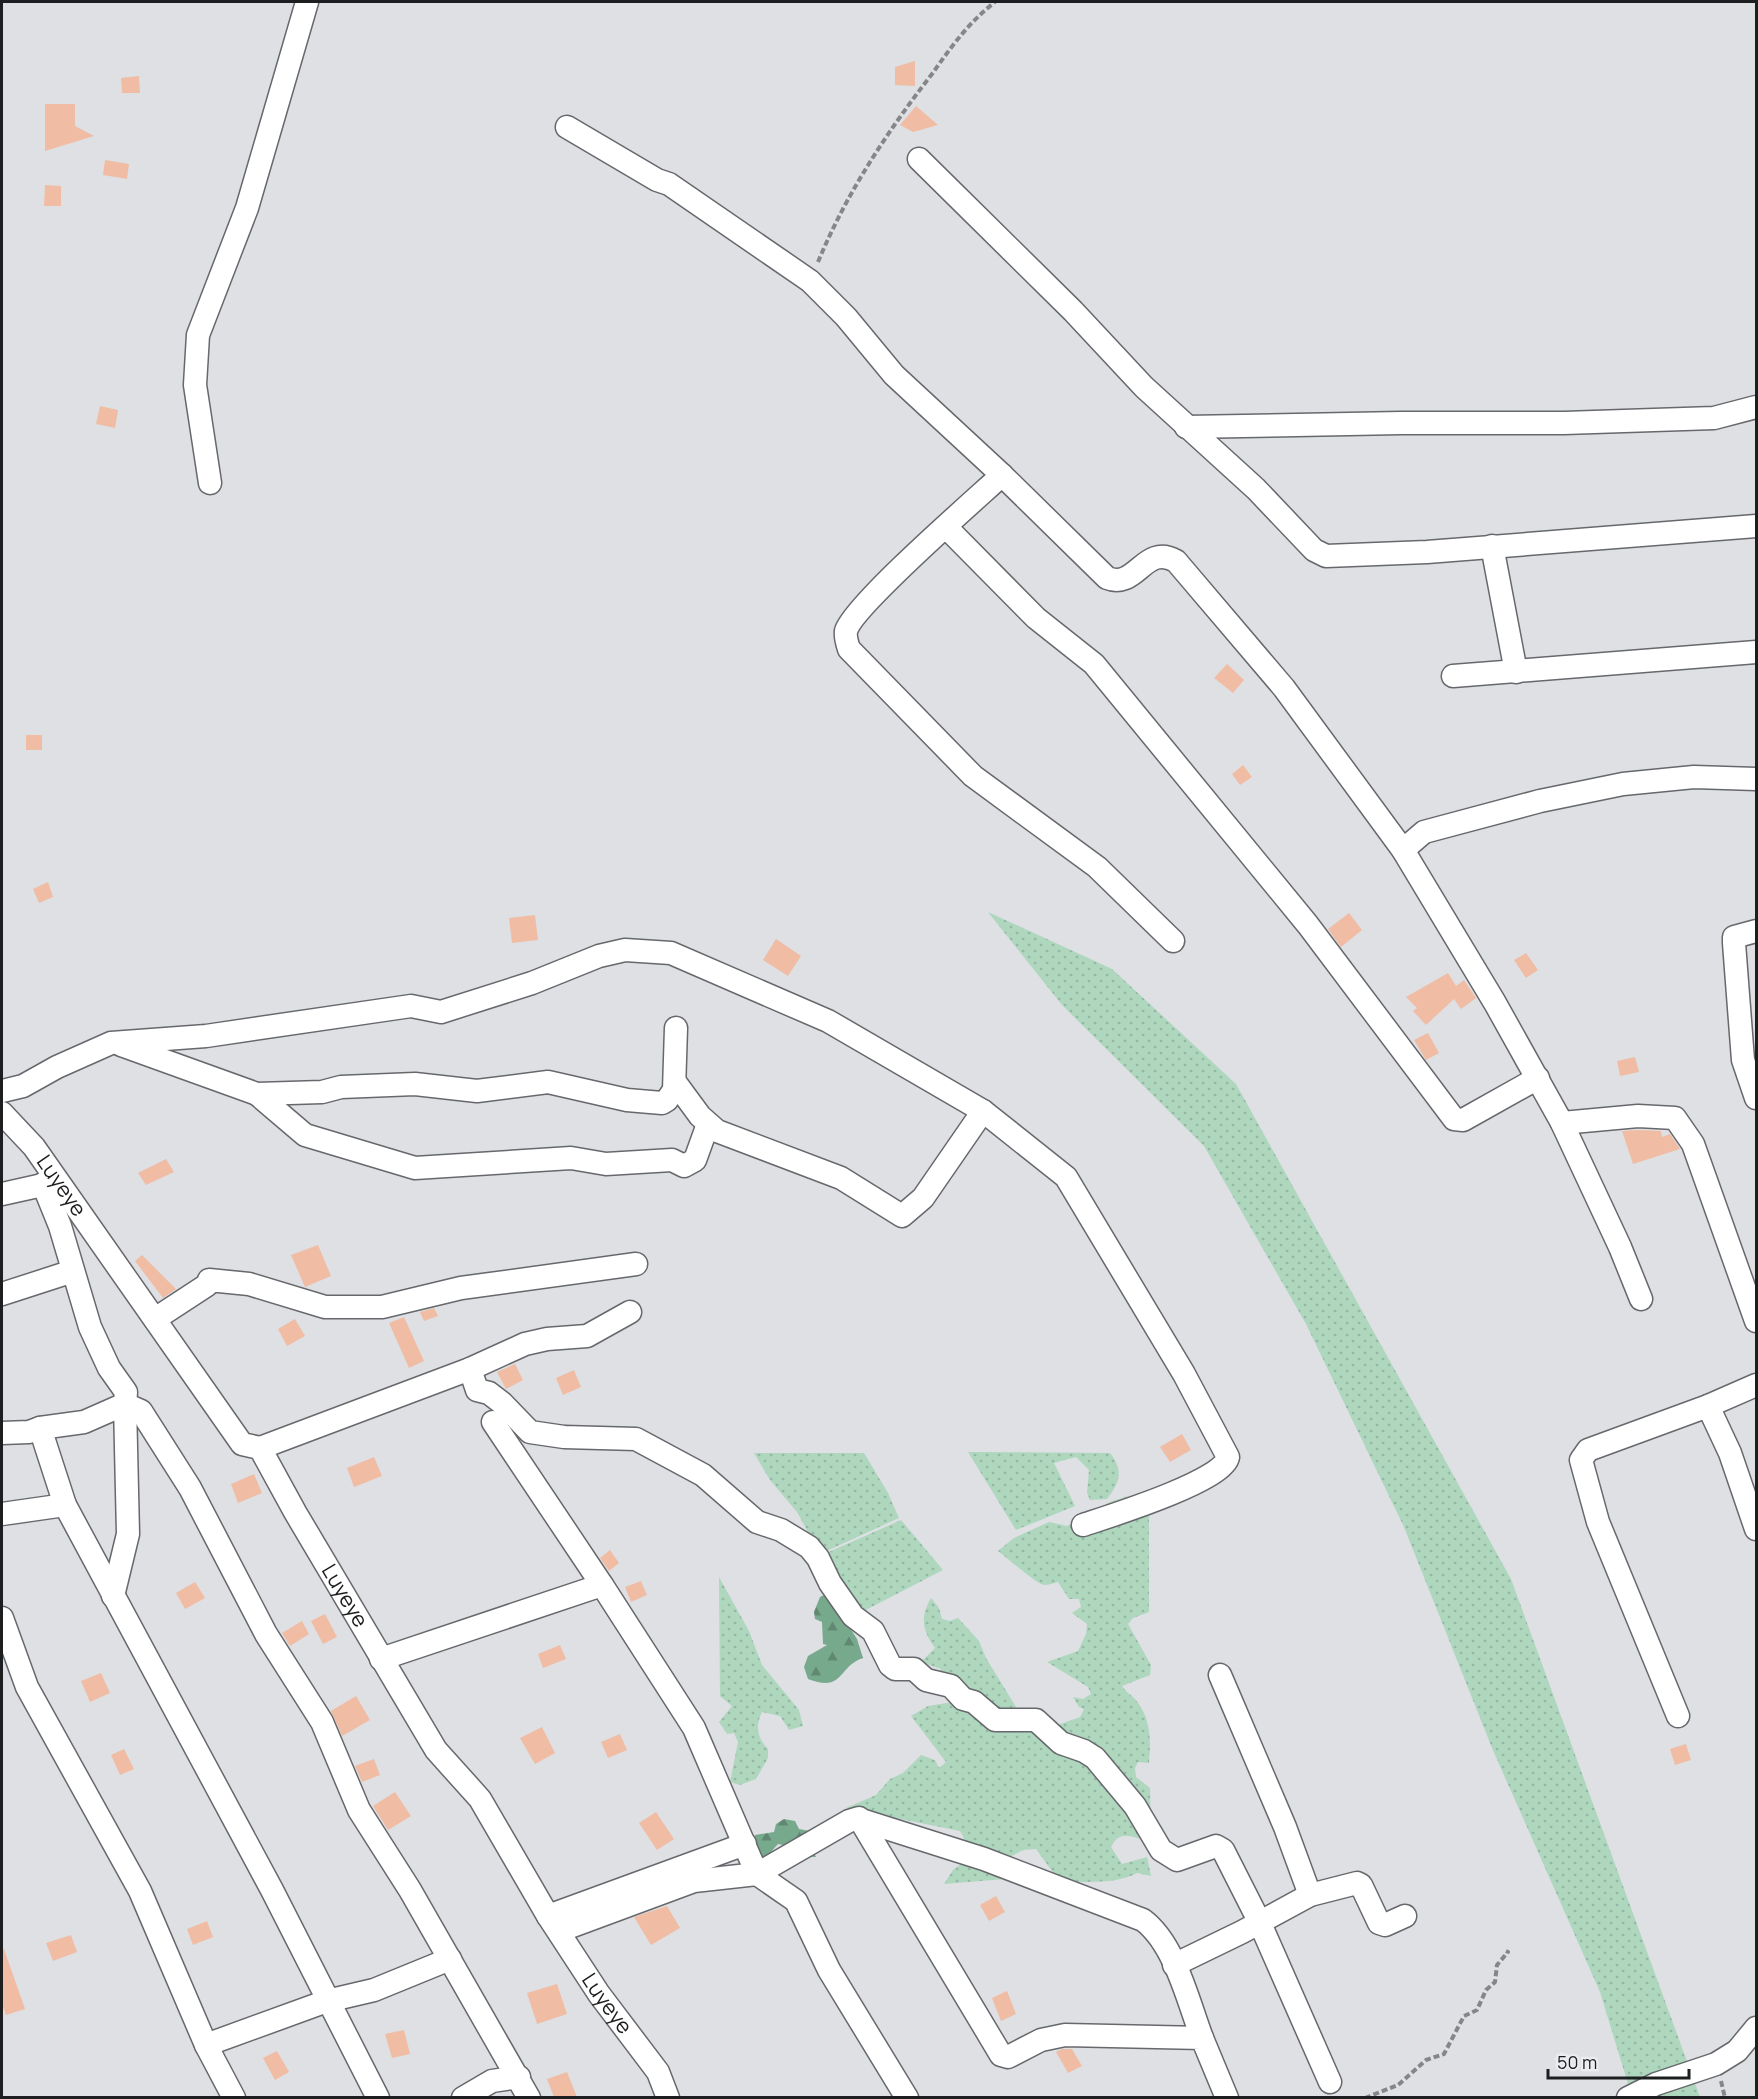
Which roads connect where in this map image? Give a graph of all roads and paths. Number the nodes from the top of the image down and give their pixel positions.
1 (307, 2) edge
2 (995, 2) edge
3 (567, 127) dead end
4 (919, 159) dead end
5 (810, 281) junction
6 (1756, 407) edge
7 (1186, 427) junction
8 (1002, 475) junction
9 (210, 483) dead end
10 (1756, 526) edge
11 (946, 527) junction
12 (1492, 546) junction
13 (1756, 652) edge
14 (1516, 672) junction
15 (1453, 676) dead end
16 (1756, 779) edge
17 (1403, 850) junction
18 (1756, 931) edge
19 (1173, 941) dead end
20 (676, 1029) dead end
21 (111, 1044) junction
22 (1538, 1078) junction
23 (675, 1082) junction
24 (2, 1091) edge
25 (256, 1094) junction
26 (1756, 1098) edge
27 (983, 1111) junction
28 (2, 1113) edge
29 (1562, 1123) junction
30 (708, 1124) junction
31 (51, 1183) junction
32 (2, 1194) edge
33 (636, 1264) dead end
34 (73, 1271) junction
35 (2, 1294) edge
36 (1641, 1299) dead end
37 (630, 1312) dead end
38 (155, 1319) junction
39 (1756, 1321) edge
40 (470, 1369) junction
41 (1756, 1385) edge
42 (125, 1404) junction
43 (1708, 1406) junction
44 (493, 1422) dead end
45 (40, 1428) junction
46 (2, 1433) edge
47 (260, 1448) junction
48 (64, 1505) junction
49 (2, 1514) edge
50 (1083, 1525) dead end
51 (1756, 1529) edge
52 (602, 1585) junction
53 (113, 1596) junction
54 (2, 1618) edge
55 (381, 1659) junction
56 (1220, 1675) dead end
57 (1678, 1716) dead end
58 (861, 1820) junction
59 (745, 1844) junction
60 (757, 1874) junction
61 (1310, 1894) junction
62 (1405, 1916) dead end
63 (1260, 1922) junction
64 (553, 1924) junction
65 (1506, 1951) dead end
66 (450, 1959) junction
67 (1173, 1965) junction
68 (327, 2001) junction
69 (1756, 2028) edge
70 (1202, 2038) junction
71 (206, 2045) junction
72 (519, 2078) junction
73 (1330, 2082) dead end
74 (234, 2097) edge
75 (378, 2097) edge
76 (463, 2097) edge
77 (529, 2097) edge
78 (668, 2097) edge
79 (907, 2097) edge
80 (1227, 2097) edge
81 (1365, 2097) edge
82 (1628, 2097) edge

1 - 9 street
2 - 5 path
3 - 5 street
4 - 7 street
5 - 8 street
6 - 7 street
7 - 12 street
8 - 11 street
8 - 17 street
10 - 12 street
11 - 19 street
11 - 22 street
12 - 14 street
13 - 14 street
14 - 15 street
16 - 17 street
17 - 22 street
18 - 26 street
20 - 23 street
21 - 24 street
21 - 25 street
21 - 27 street
22 - 29 street
23 - 25 street
23 - 30 street
25 - 30 street
27 - 30 street
27 - 50 street
28 - 31 street, Luyeye
29 - 36 street
29 - 39 street
31 - 32 street
31 - 34 street
31 - 38 street, Luyeye
33 - 38 street
34 - 35 street
34 - 42 street
37 - 40 street
38 - 47 street, Luyeye
40 - 47 street
40 - 63 street
41 - 43 street
42 - 45 street
42 - 53 street
42 - 66 street
43 - 51 street
43 - 57 street
44 - 52 street
45 - 46 street
45 - 48 street
47 - 55 street, Luyeye
48 - 49 street
48 - 53 street
52 - 55 street
52 - 59 street
53 - 68 street
54 - 71 street
55 - 64 street, Luyeye
56 - 61 street
58 - 60 street
58 - 67 street
58 - 70 street
59 - 60 street
59 - 64 street
60 - 64 street
60 - 79 street
61 - 62 street
61 - 63 street
63 - 67 street
63 - 73 street
64 - 78 street, Luyeye
65 - 81 path
66 - 68 street
66 - 72 street
67 - 70 street
68 - 71 street
68 - 75 street
69 - 82 street
70 - 80 street
71 - 74 street
72 - 76 street
72 - 77 street

